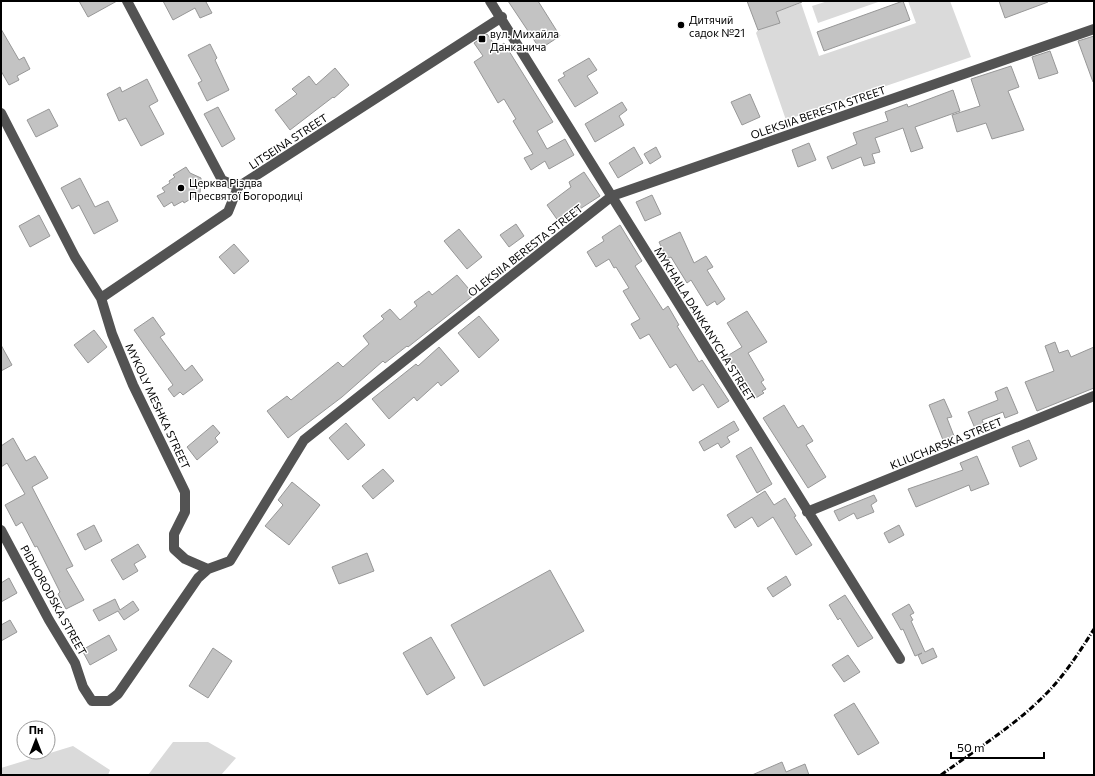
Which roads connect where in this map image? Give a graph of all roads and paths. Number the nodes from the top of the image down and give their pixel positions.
1 (127, 1) edge
2 (490, 1) edge
3 (502, 17) junction
4 (1094, 29) edge
5 (1, 113) edge
6 (238, 187) junction
7 (612, 196) junction
8 (101, 298) junction
9 (1094, 396) edge
10 (807, 512) junction
11 (1, 530) edge
12 (208, 569) junction
13 (900, 659) dead end
14 (118, 694) joint

1 - 6 street
2 - 3 street, MYKHAILA DANKANYCHA STREET
3 - 6 street, LITSEINA STREET
3 - 7 street, MYKHAILA DANKANYCHA STREET
4 - 7 street, OLEKSIIA BERESTA STREET
5 - 8 street, MYKOLY MESHKA STREET
6 - 8 street
7 - 10 street, MYKHAILA DANKANYCHA STREET
7 - 12 street, OLEKSIIA BERESTA STREET
8 - 12 street, MYKOLY MESHKA STREET
9 - 10 street, KLIUCHARSKA STREET
10 - 13 street, MYKHAILA DANKANYCHA STREET
11 - 14 street, PIDHORODSKA STREET
12 - 14 street, OLEKSIIA BERESTA STREET

